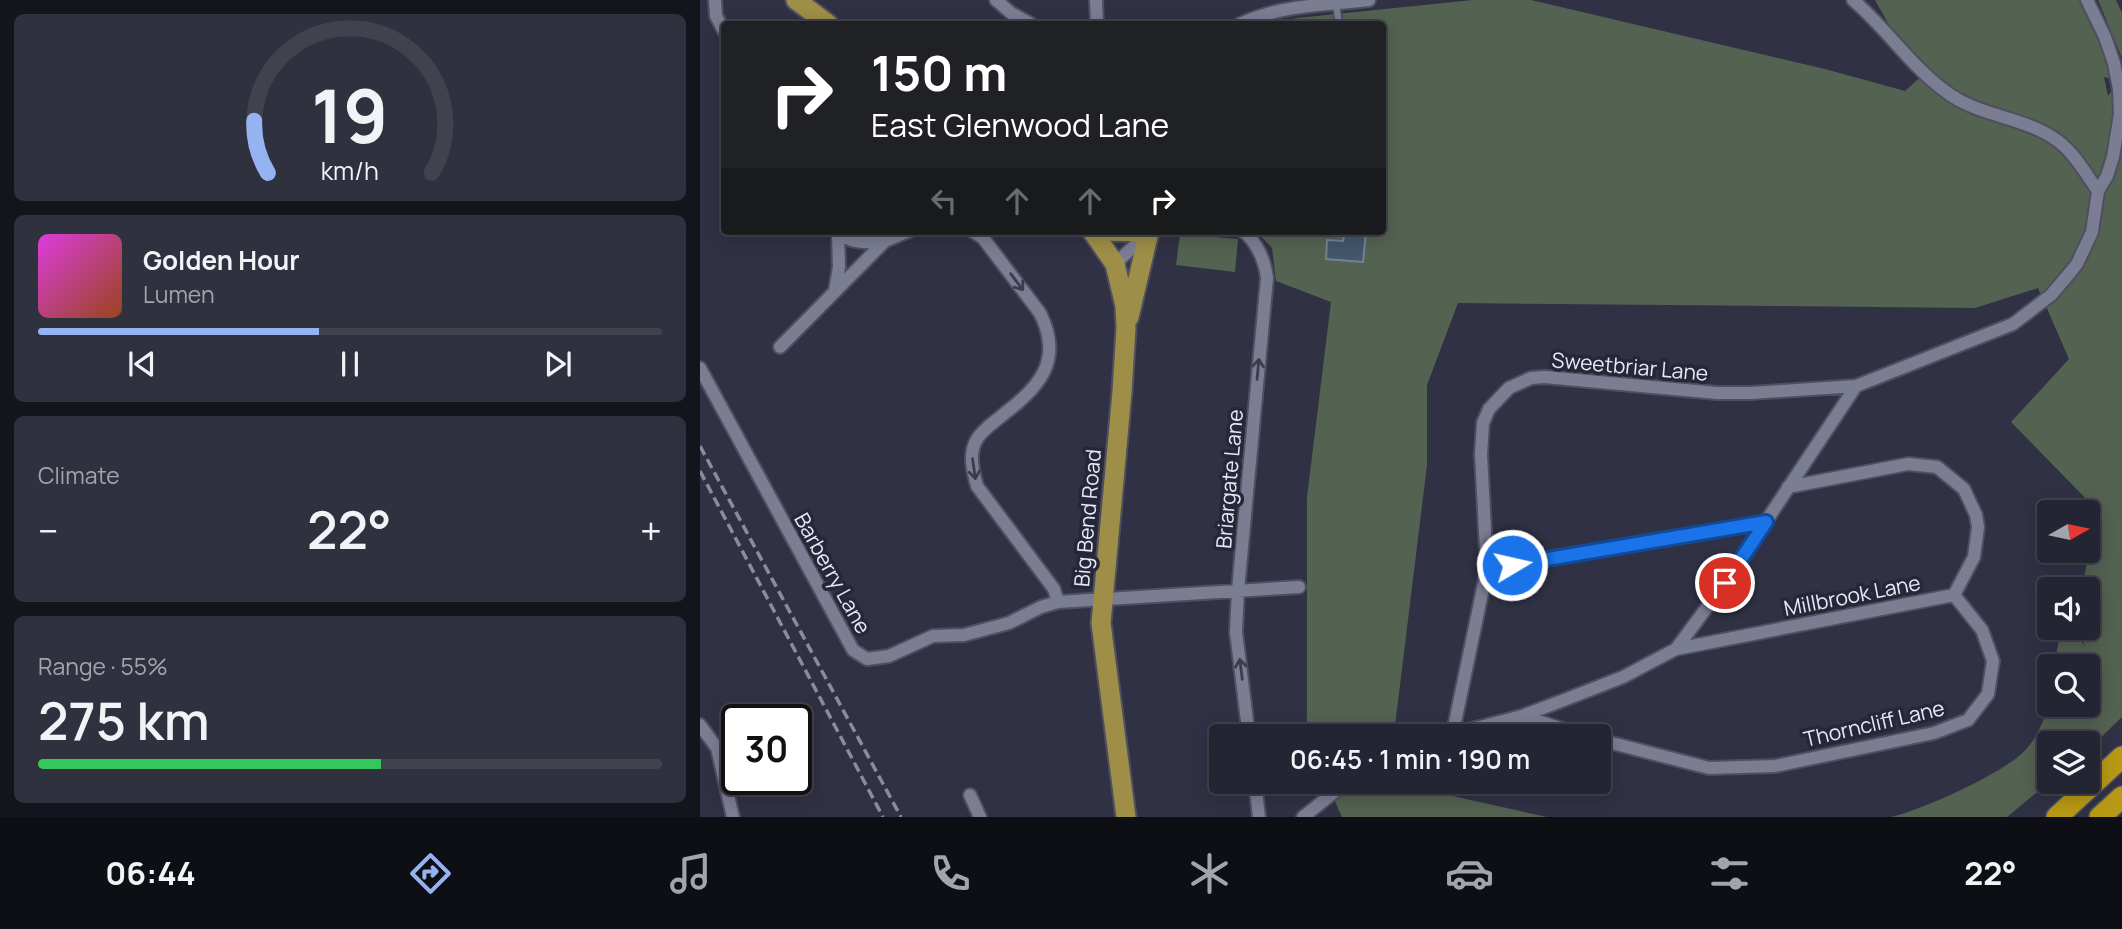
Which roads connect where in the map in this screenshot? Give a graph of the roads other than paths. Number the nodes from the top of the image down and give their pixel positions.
1 (715, 0) edge
2 (796, 0) edge
3 (996, 0) edge
4 (1096, 0) edge
5 (1369, 0) edge
6 (1853, 0) edge
7 (2087, 0) edge
8 (1336, 4) junction
9 (824, 21) edge
10 (1026, 21) edge
11 (1097, 21) edge
12 (1248, 21) edge
13 (1339, 21) edge
14 (721, 25) edge
15 (2098, 191) junction
16 (837, 235) edge
17 (843, 235) edge
18 (899, 235) edge
19 (978, 235) edge
20 (1095, 235) edge
21 (1146, 235) edge
22 (1149, 235) edge
23 (1247, 235) edge
24 (885, 241) junction
25 (1115, 264) junction
26 (835, 291) junction
27 (1126, 328) junction
28 (780, 347) dead end
29 (700, 368) edge
30 (1856, 386) junction
31 (1788, 487) junction
32 (1766, 522) junction
33 (1487, 569) junction
34 (1299, 587) dead end
35 (1238, 590) junction
36 (1954, 595) junction
37 (1103, 600) junction
38 (1058, 602) junction
39 (1676, 649) junction
40 (1522, 716) junction
41 (1247, 724) edge
42 (1449, 724) edge
43 (1489, 724) edge
44 (1547, 724) edge
45 (700, 725) edge
46 (1611, 743) edge
47 (2122, 757) edge
48 (1256, 794) edge
49 (1332, 794) edge
50 (970, 795) dead end
51 (2122, 797) edge
52 (733, 817) edge
53 (980, 817) edge
54 (1126, 817) edge
55 (1259, 817) edge
56 (1303, 817) edge
57 (2057, 817) edge
58 (2100, 817) edge

1 - 14 street
2 - 9 main road
3 - 10 street
4 - 11 street
5 - 8 street
6 - 15 street
7 - 15 street, Sweetbriar Lane
8 - 12 street
8 - 13 lane
15 - 30 street, Sweetbriar Lane
16 - 26 street
17 - 24 street
18 - 24 street
19 -> 38 street
20 - 25 main road, Big Bend Road
21 - 25 street
22 - 27 main road
35 -> 23 street, Briargate Lane
24 - 26 street
25 - 27 main road, Big Bend Road
26 - 28 street
27 - 37 main road, Big Bend Road
29 - 38 street, Barberry Lane
30 - 31 street
30 - 33 street, Sweetbriar Lane
31 - 32 street
31 - 36 street
32 - 33 street
32 - 39 street
33 - 42 street, Sweetbriar Lane
34 - 35 street, Barberry Lane
35 - 37 street, Barberry Lane
41 -> 35 street, Briargate Lane
36 - 39 street, Millbrook Lane
36 - 46 street, Thorncliff Lane
37 - 38 street, Barberry Lane
37 - 54 main road, Big Bend Road
39 - 40 street
40 - 43 street
40 - 44 street
45 - 52 street
47 - 57 highway
48 - 55 street
49 - 56 street
50 - 53 street
51 - 58 highway

